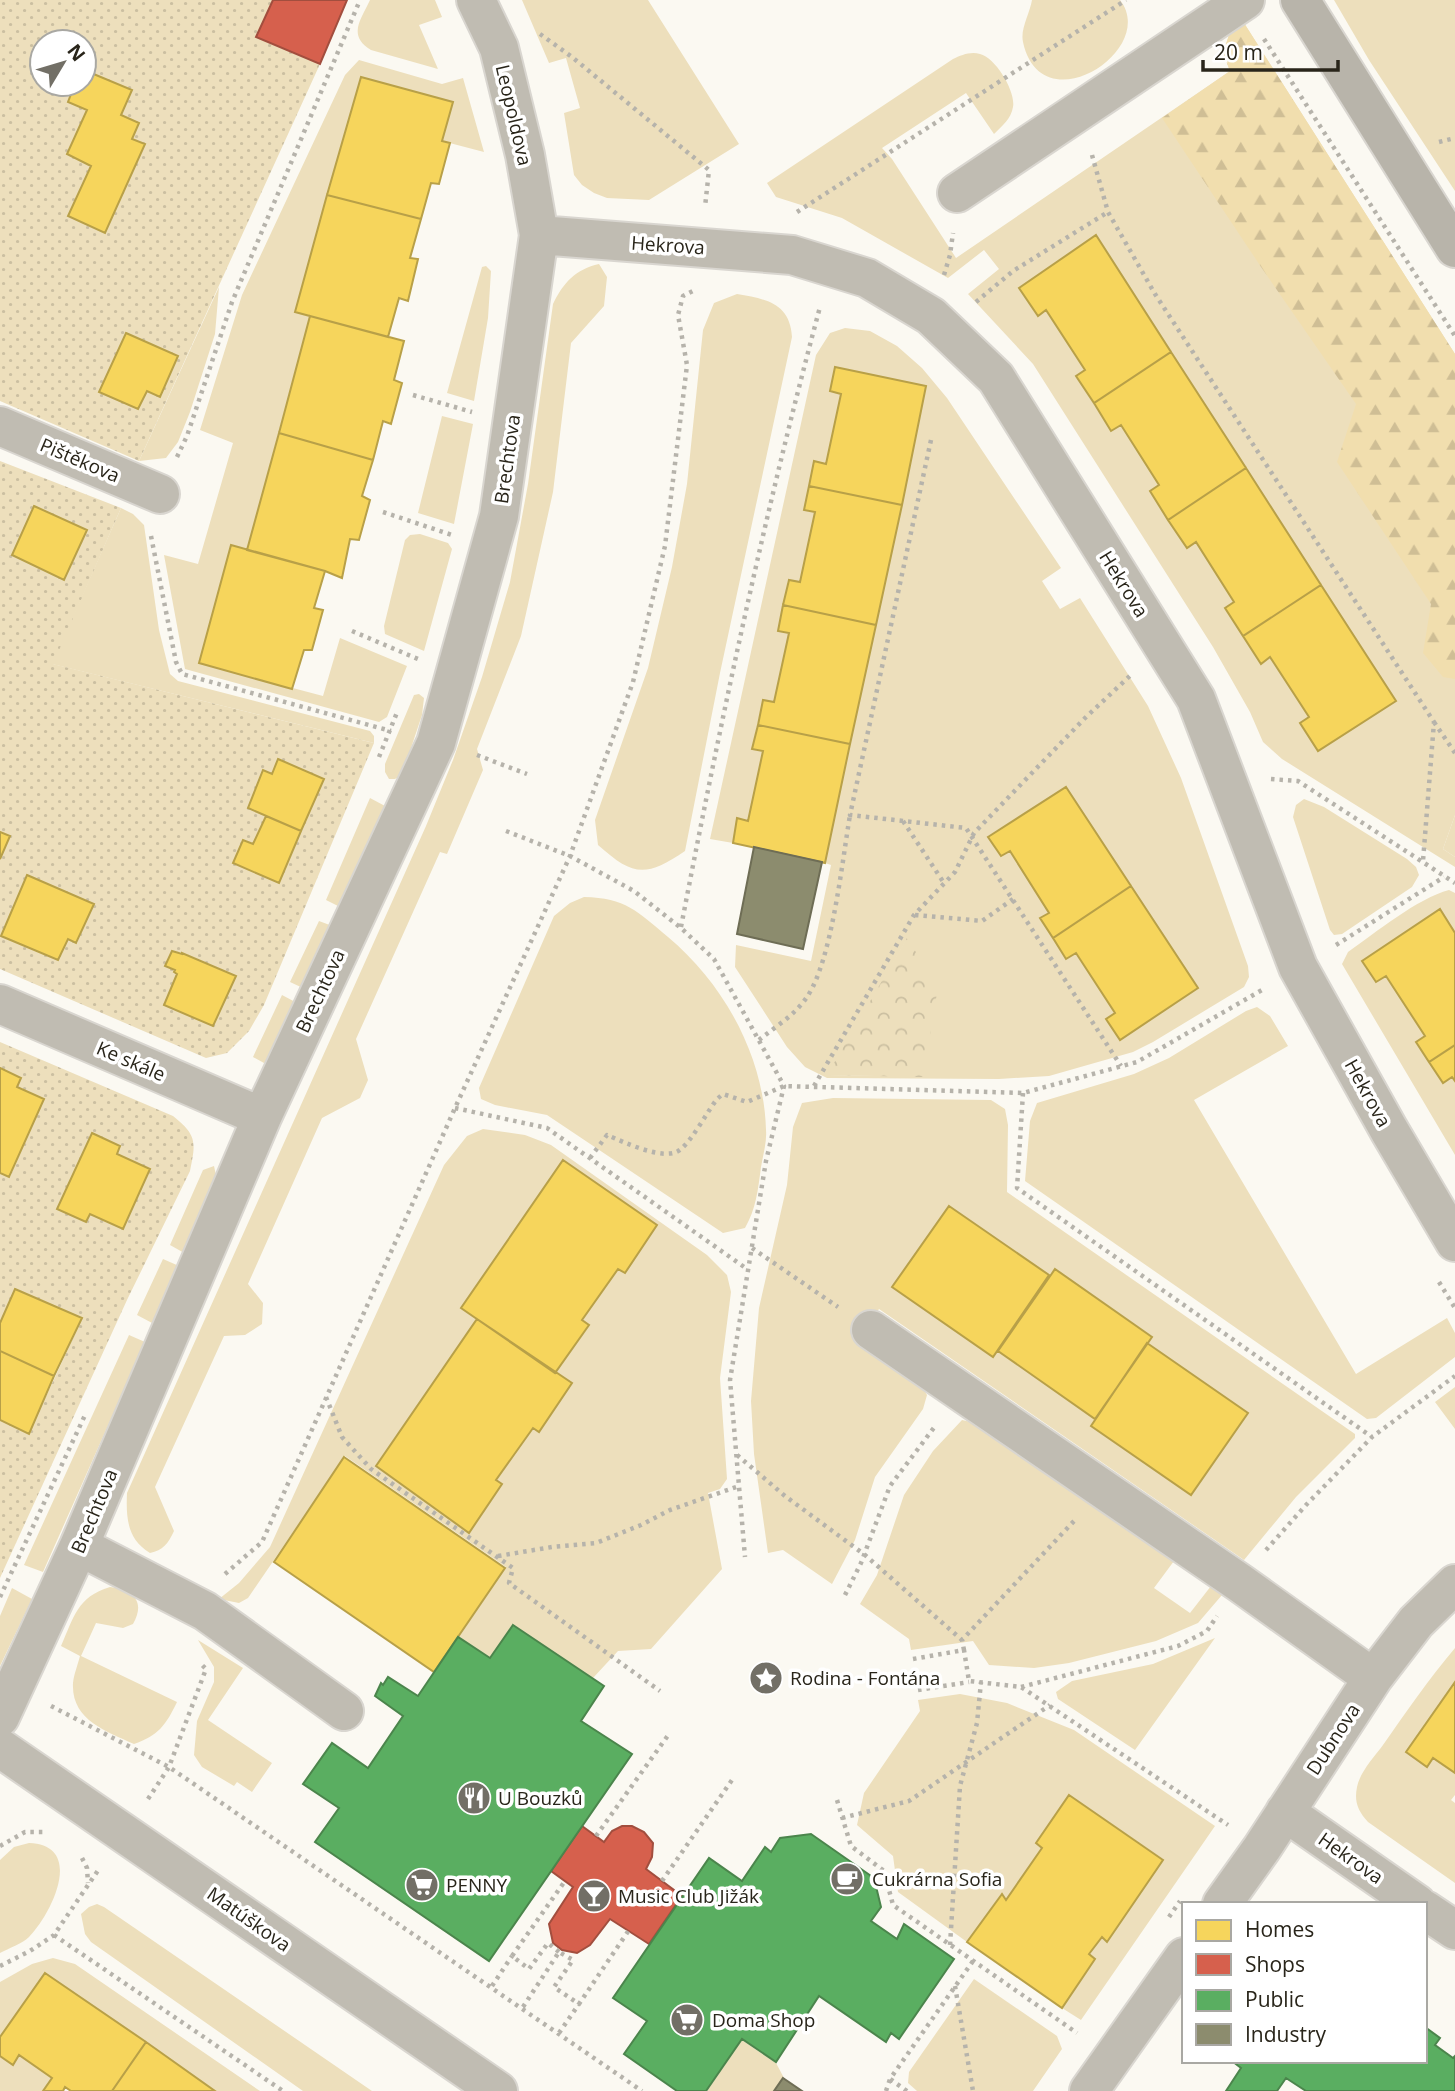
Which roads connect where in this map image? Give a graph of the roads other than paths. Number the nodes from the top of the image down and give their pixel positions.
1 (476, 0) edge
2 (1300, 0) edge
3 (1252, 16) edge
4 (957, 193) road end
5 (539, 235) junction
6 (1455, 248) edge
7 (0, 426) edge
8 (160, 494) road end
9 (0, 1004) edge
10 (262, 1117) junction
11 (1455, 1242) edge
12 (871, 1330) road end
13 (79, 1546) junction
14 (1455, 1584) edge
15 (1373, 1678) junction
16 (6, 1702) edge
17 (344, 1711) dead end
18 (0, 1748) edge
19 (1285, 1812) junction
20 (1223, 1902) edge
21 (1414, 1902) edge
22 (1427, 1911) edge
23 (1455, 1930) edge
24 (1182, 1960) edge
25 (498, 2091) edge
26 (1089, 2091) edge

1 - 5 street, Leopoldova
2 - 6 main road
3 - 4 street
5 - 10 street, Brechtova
5 - 11 street, Hekrova
7 - 8 street, Pištěkova
9 - 10 street, Ke skále
10 - 13 street, Brechtova
12 - 15 street
13 - 16 street, Brechtova
13 - 17 street
14 - 15 street, Dubnova
15 - 19 street, Dubnova
18 - 25 street, Matúškova
19 - 20 street, Dubnova
19 - 21 street, Hekrova
22 - 23 street
24 - 26 street

